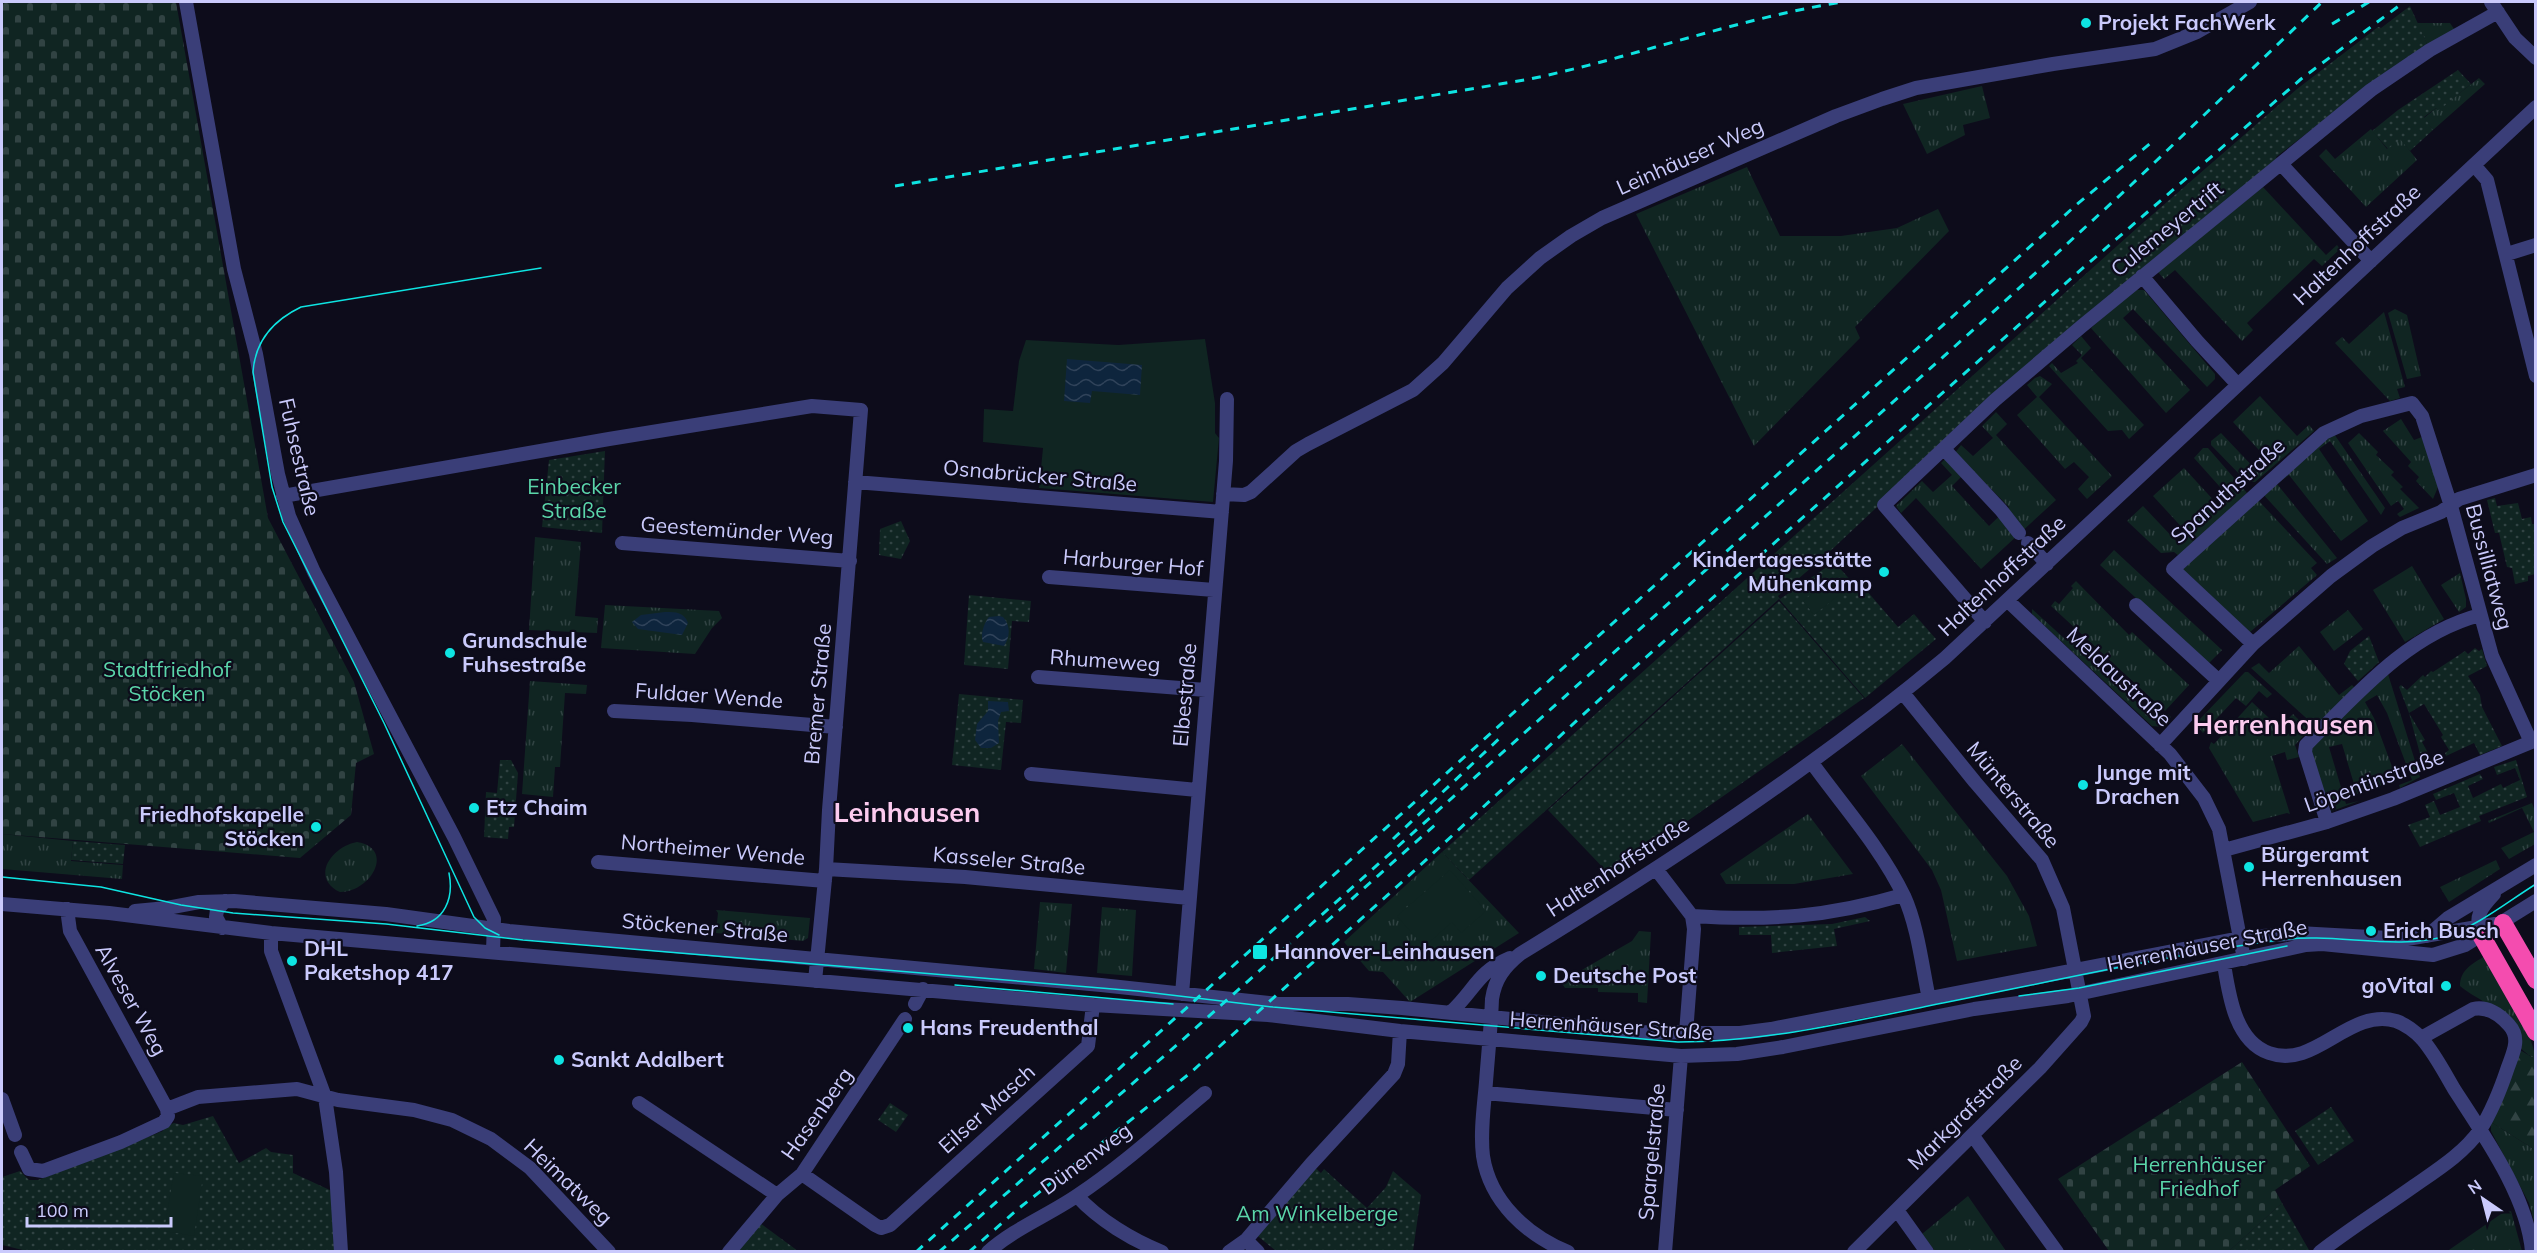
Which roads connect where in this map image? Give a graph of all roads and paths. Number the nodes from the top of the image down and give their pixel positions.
1 (186, 2) edge
2 (2250, 2) edge
3 (2495, 7) edge
4 (2535, 58) edge
5 (2535, 106) edge
6 (2281, 164) junction
7 (2474, 165) junction
8 (2535, 245) edge
9 (2507, 254) junction
10 (2371, 261) junction
11 (2142, 276) junction
12 (2535, 376) edge
13 (2238, 385) junction
14 (1227, 399) dead end
15 (2412, 403) joint
16 (1944, 449) junction
17 (2535, 475) edge
18 (855, 482) junction
19 (1223, 494) junction
20 (283, 496) junction
21 (2451, 506) junction
22 (1222, 512) junction
23 (622, 543) dead end
24 (850, 561) junction
25 (2047, 564) junction
26 (1049, 577) dead end
27 (1214, 590) junction
28 (2008, 601) junction
29 (2136, 605) dead end
30 (2480, 615) junction
31 (1985, 622) junction
32 (2253, 644) junction
33 (1038, 677) dead end
34 (2219, 681) junction
35 (1206, 690) junction
36 (1903, 693) junction
37 (614, 711) dead end
38 (836, 728) junction
39 (2533, 741) edge
40 (2160, 745) junction
41 (1812, 763) junction
42 (1031, 774) dead end
43 (1197, 790) junction
44 (2327, 822) junction
45 (2224, 850) junction
46 (598, 862) dead end
47 (2535, 865) edge
48 (1656, 869) junction
49 (826, 875) junction
50 (2499, 888) junction
51 (1903, 895) junction
52 (1189, 898) junction
53 (225, 901) junction
54 (2535, 901) edge
55 (2, 904) edge
56 (67, 909) junction
57 (109, 913) junction
58 (1692, 916) junction
59 (2503, 923) junction
60 (222, 928) junction
61 (495, 929) junction
62 (2480, 931) junction
63 (272, 933) junction
64 (2426, 936) junction
65 (2240, 938) junction
66 (493, 952) junction
67 (1520, 954) junction
68 (817, 958) junction
69 (2244, 958) junction
70 (2224, 964) junction
71 (2076, 970) junction
72 (2535, 980) edge
73 (815, 981) junction
74 (923, 989) junction
75 (2080, 993) junction
76 (1182, 994) junction
77 (1929, 999) junction
78 (915, 1004) dead end
79 (1093, 1005) junction
80 (1170, 1009) joint
81 (1451, 1012) junction
82 (2524, 1014) junction
83 (1491, 1017) junction
84 (905, 1019) dead end
85 (1400, 1031) junction
86 (2535, 1032) edge
87 (1686, 1033) junction
88 (2421, 1038) junction
89 (1489, 1039) junction
90 (2535, 1040) edge
91 (1682, 1056) junction
92 (1204, 1093) dead end
93 (1485, 1093) junction
94 (325, 1097) junction
95 (2, 1099) edge
96 (639, 1103) dead end
97 (167, 1109) junction
98 (1677, 1110) junction
99 (2480, 1131) junction
100 (15, 1135) dead end
101 (1972, 1136) junction
102 (21, 1152) dead end
103 (802, 1174) junction
104 (777, 1195) junction
105 (1077, 1196) junction
106 (1897, 1210) junction
107 (1246, 1240) junction
108 (341, 1251) edge
109 (609, 1251) edge
110 (729, 1251) edge
111 (988, 1251) edge
112 (1162, 1251) edge
113 (1229, 1251) edge
114 (1258, 1251) edge
115 (1568, 1251) edge
116 (1665, 1251) edge
117 (1854, 1251) edge
118 (1927, 1251) edge
119 (2057, 1251) edge
120 (2320, 1251) edge
121 (2532, 1251) edge

1 - 20 street, Fuhsestraße
2 - 19 street, Leinhäuser Weg
3 - 4 street
3 - 6 street, Culemeyertrift
5 - 7 street, Haltenhoffstraße
6 - 10 street
6 - 11 street, Culemeyertrift
7 - 9 street
7 - 10 street, Haltenhoffstraße
8 - 9 street
9 - 12 street
10 - 13 street, Haltenhoffstraße
11 - 13 street
11 - 16 street, Culemeyertrift
13 - 25 street, Haltenhoffstraße
14 - 19 street, Elbestraße
15 - 21 street, Bussilliatweg
15 - 32 street, Spanuthstraße
16 - 25 street
16 - 31 street, Culemeyertrift
17 - 21 street
18 - 20 street, Bremer Straße
18 - 22 street, Osnabrücker Straße
18 - 24 street, Bremer Straße
19 - 22 street, Elbestraße
20 - 61 street, Fuhsestraße
21 - 30 street, Bussilliatweg
21 - 32 street
22 - 27 street, Elbestraße
23 - 24 street, Geestemünder Weg
24 - 38 street, Bremer Straße
25 - 28 street, Haltenhoffstraße
26 - 27 street, Harburger Hof
27 - 35 street, Elbestraße
28 - 31 street, Haltenhoffstraße
28 - 40 street, Meldaustraße
29 - 34 street
30 - 39 street, Bussilliatweg
30 - 44 street
31 - 36 street, Haltenhoffstraße
32 - 34 street
33 - 35 street, Rhumeweg
34 - 40 street
35 - 43 street, Elbestraße
36 - 41 street, Haltenhoffstraße
36 - 71 street, Münterstraße
37 - 38 street, Fuldaer Wende
38 - 49 street, Bremer Straße
39 - 44 street, Löpentinstraße
40 - 45 street, Meldaustraße
41 - 48 street, Haltenhoffstraße
41 - 51 street
42 - 43 street
43 - 52 street, Elbestraße
44 - 45 street, Löpentinstraße
45 - 65 street, Meldaustraße
46 - 49 street, Northeimer Wende
47 - 50 street
48 - 58 street
48 - 67 street, Haltenhoffstraße
49 - 52 street, Kasseler Straße
49 - 68 street, Bremer Straße
50 - 62 street
50 - 64 street
51 - 58 street
51 - 77 street
52 - 76 street, Elbestraße
53 - 57 street, Stöckener Straße
53 - 60 street
53 - 61 street, Stöckener Straße
54 - 59 street, Herrenhäuser Straße
55 - 56 street, Stöckener Straße
56 - 57 street, Stöckener Straße
56 - 97 street, Alveser Weg
57 - 60 street, Stöckener Straße
58 - 87 street
59 - 62 street, Herrenhäuser Straße
59 - 72 highway
60 - 63 street, Stöckener Straße
61 - 66 street, Fuhsestraße
61 - 68 street, Stöckener Straße
62 - 64 street, Herrenhäuser Straße
62 - 69 street, Herrenhäuser Straße
62 - 82 highway
63 - 66 street, Stöckener Straße
63 - 94 street
64 - 65 street, Herrenhäuser Straße
65 - 69 street, Meldaustraße
65 - 71 street, Herrenhäuser Straße
66 - 73 street, Stöckener Straße
67 - 81 street
67 - 83 street, Haltenhoffstraße
68 - 73 street, Bremer Straße
68 - 76 street, Stöckener Straße
69 - 70 street, Herrenhäuser Straße
70 - 75 street, Herrenhäuser Straße
70 - 88 street
71 - 75 street, Herrenhäuser Straße
71 - 77 street, Herrenhäuser Straße
73 - 74 street, Stöckener Straße
74 - 78 street
74 - 79 street, Stöckener Straße
75 - 91 street, Herrenhäuser Straße
75 - 101 street, Markgrafstraße
76 - 81 street, Herrenhäuser Straße
77 - 87 street, Herrenhäuser Straße
79 - 80 street, Stöckener Straße
79 - 103 street, Eilser Masch
80 - 85 street, Herrenhäuser Straße
81 - 83 street, Herrenhäuser Straße
82 - 86 highway
82 - 90 highway
83 - 87 street, Herrenhäuser Straße
83 - 89 street, Haltenhoffstraße
84 - 103 street, Hasenberg
85 - 89 street, Herrenhäuser Straße
85 - 107 street
88 - 99 street
88 - 99 street
89 - 91 street, Herrenhäuser Straße
89 - 93 street
91 - 98 street, Spargelstraße
92 - 105 street, Dünenweg
93 - 98 street
93 - 115 street
94 - 97 street, Heimatweg
94 - 108 street
94 - 109 street, Heimatweg
95 - 100 street
96 - 104 street
97 - 102 street
98 - 116 street, Spargelstraße
99 - 120 street
99 - 121 street
101 - 106 street, Markgrafstraße
101 - 119 street
103 - 104 street, Hasenberg
104 - 110 street, Hasenberg
105 - 111 street, Dünenweg
105 - 112 street
106 - 117 street, Markgrafstraße
106 - 118 street
107 - 113 street
107 - 114 street

